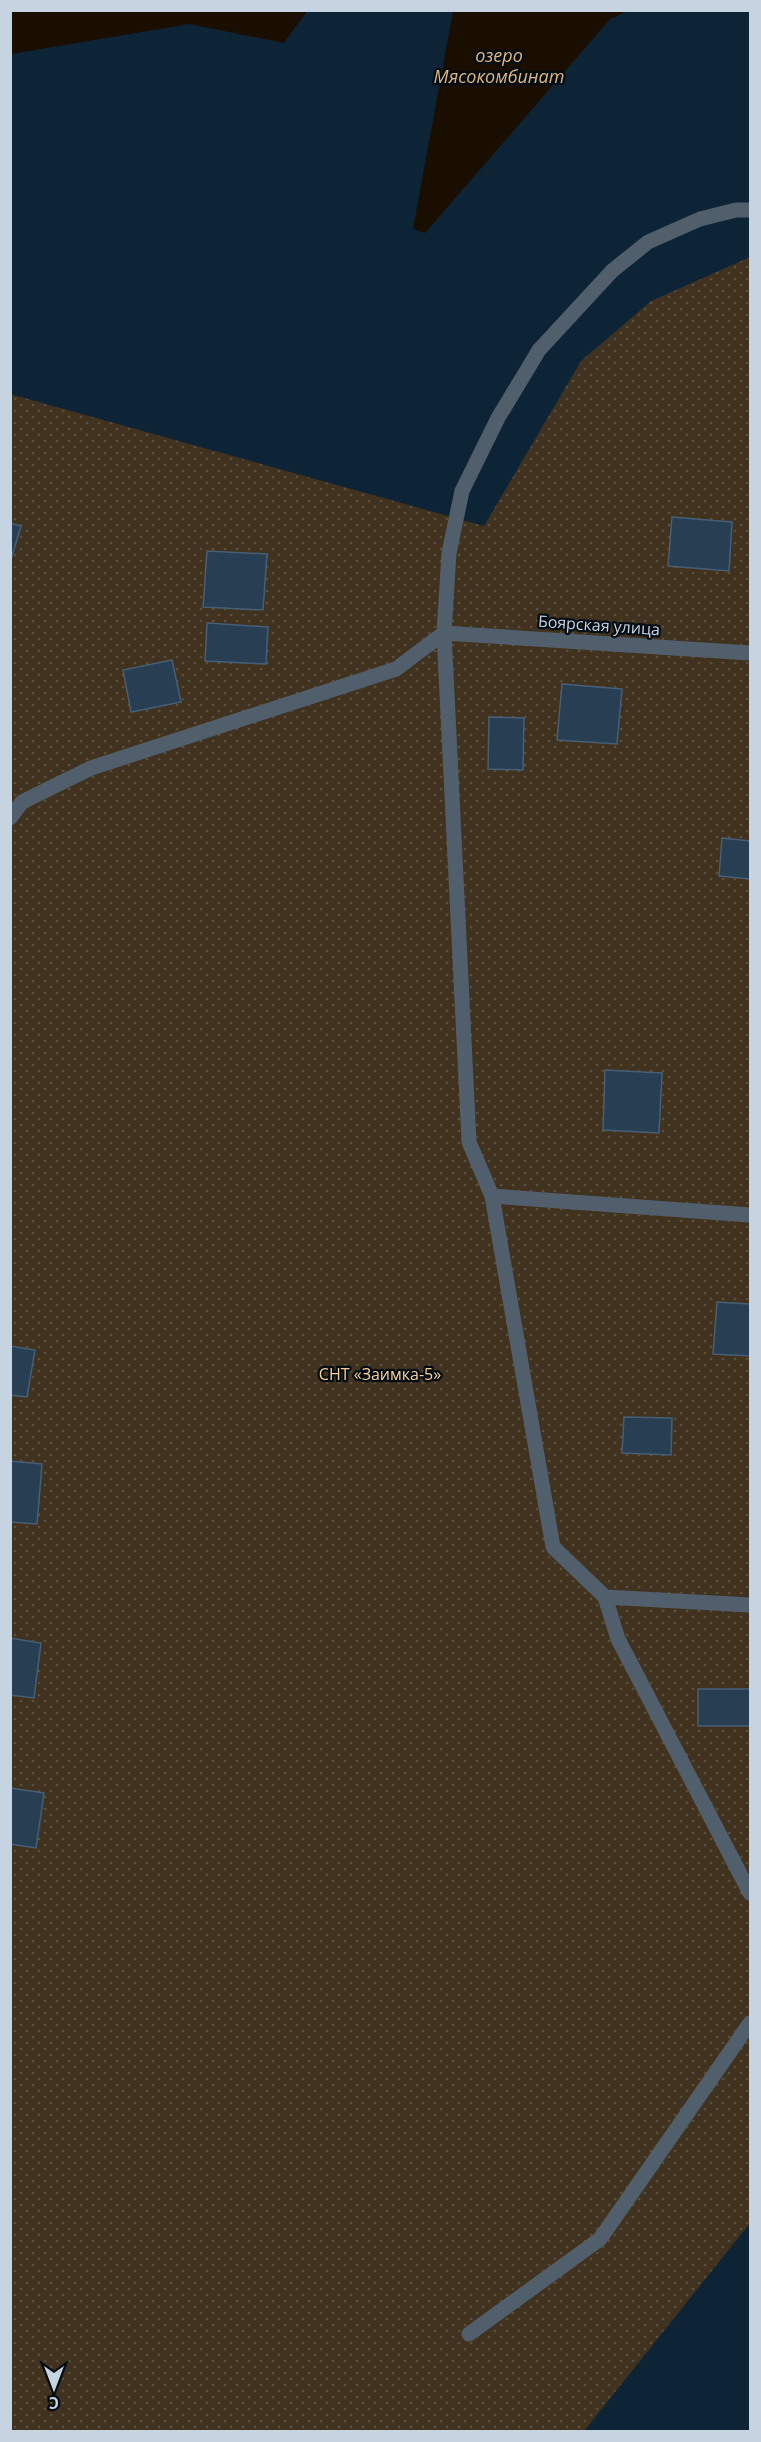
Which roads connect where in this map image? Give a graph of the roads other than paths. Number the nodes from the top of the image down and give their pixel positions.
1 (750, 210) edge
2 (444, 633) junction
3 (750, 653) edge
4 (10, 818) edge
5 (492, 1196) junction
6 (750, 1215) edge
7 (606, 1597) junction
8 (750, 1605) edge
9 (750, 1893) edge
10 (750, 2023) edge
11 (469, 2334) dead end

1 - 2 lane
2 - 3 lane, Боярская улица
2 - 4 lane
2 - 5 lane
5 - 6 lane
5 - 7 lane
7 - 8 lane
7 - 9 lane
10 - 11 lane

